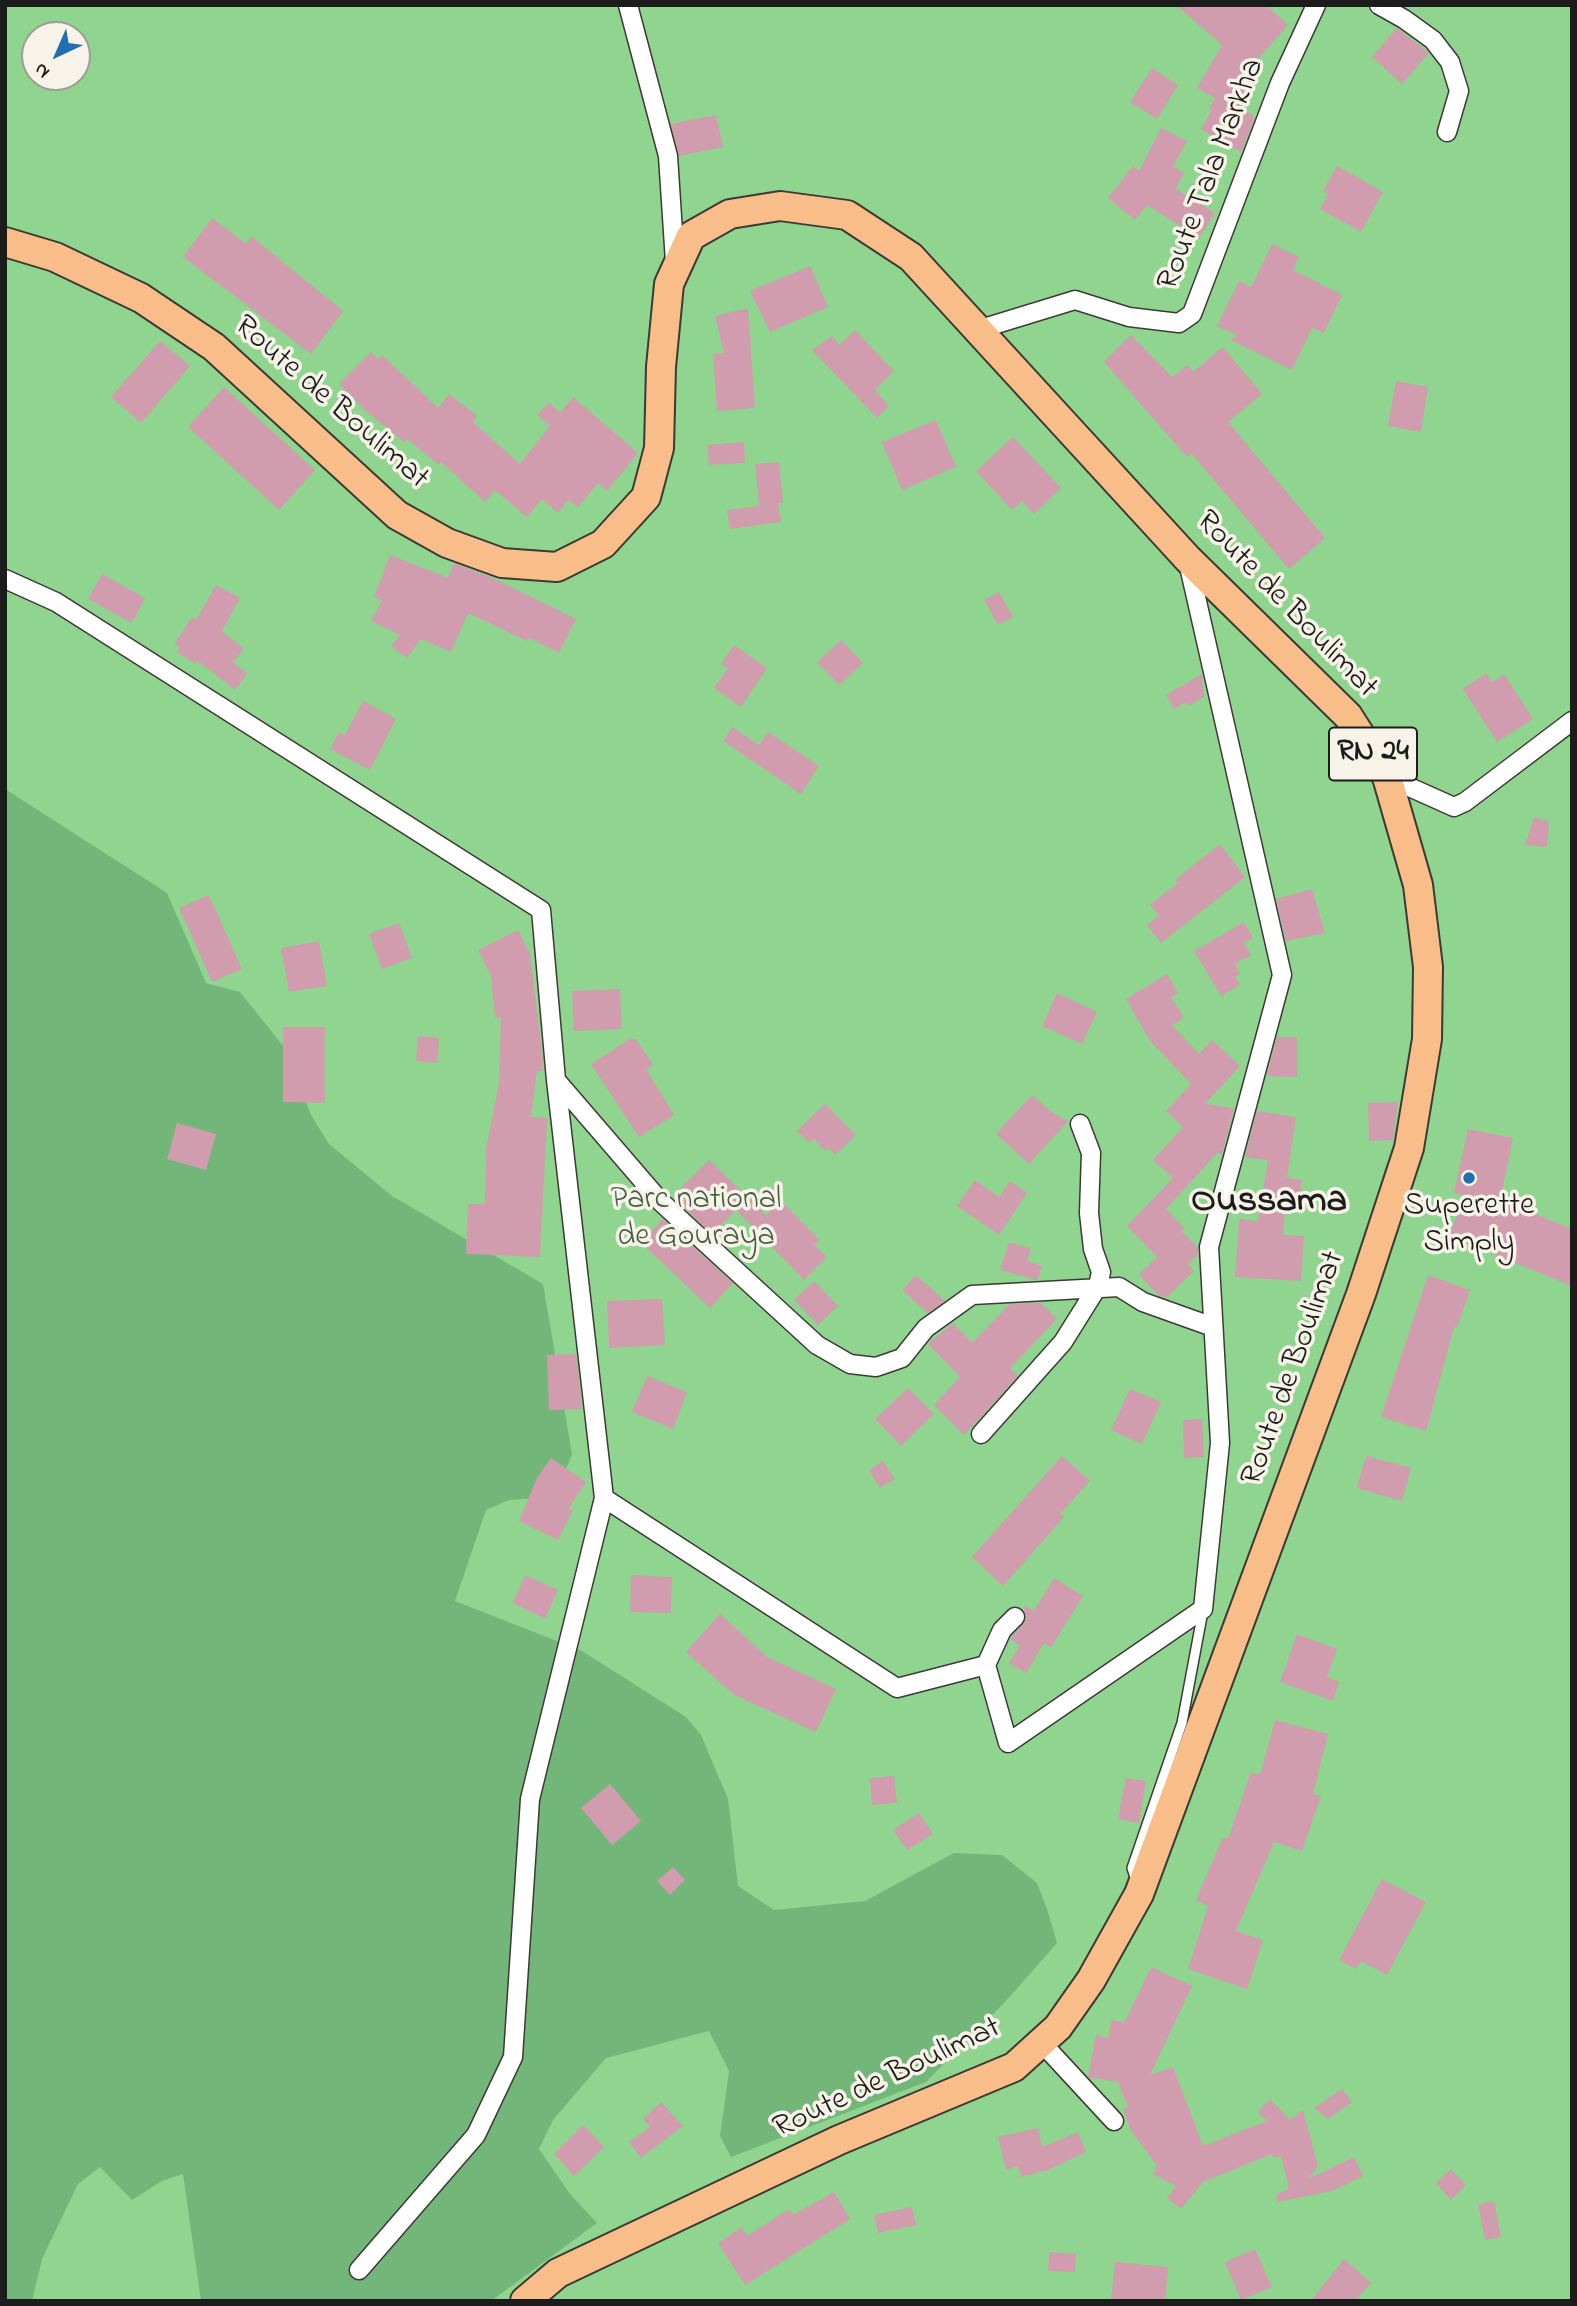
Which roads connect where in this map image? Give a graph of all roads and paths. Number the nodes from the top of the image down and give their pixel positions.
1 (628, 5) edge
2 (1316, 5) edge
3 (1379, 5) edge
4 (1447, 132) dead end
5 (5, 242) edge
6 (676, 270) junction
7 (977, 330) junction
8 (1188, 559) junction
9 (5, 579) edge
10 (1572, 721) edge
11 (1387, 777) junction
12 (556, 1080) junction
13 (1080, 1124) dead end
14 (1098, 1286) junction
15 (1213, 1328) junction
16 (981, 1434) dead end
17 (604, 1499) junction
18 (1203, 1609) junction
19 (1015, 1617) dead end
20 (986, 1665) junction
21 (1139, 1894) junction
22 (1041, 2042) junction
23 (1114, 2121) dead end
24 (359, 2270) dead end
25 (525, 2301) edge

1 - 6 street
2 - 7 street, Route Tala Markha
3 - 4 street
5 - 6 main road, Route de Boulimat / RN 24
6 - 7 main road, Route de Boulimat / RN 24
7 - 8 main road, Route de Boulimat / RN 24
8 - 11 main road, Route de Boulimat / RN 24
8 - 15 street
9 - 12 street
10 - 11 street
11 - 21 main road, Route de Boulimat / RN 24
12 - 14 street
12 - 17 street
13 - 14 street
14 - 15 street
14 - 16 street
15 - 18 street
17 - 20 street
17 - 24 street
18 - 20 street
18 - 21 lane
19 - 20 street
21 - 22 main road, Route de Boulimat / RN 24
22 - 23 street
22 - 25 main road, Route de Boulimat / RN 24

